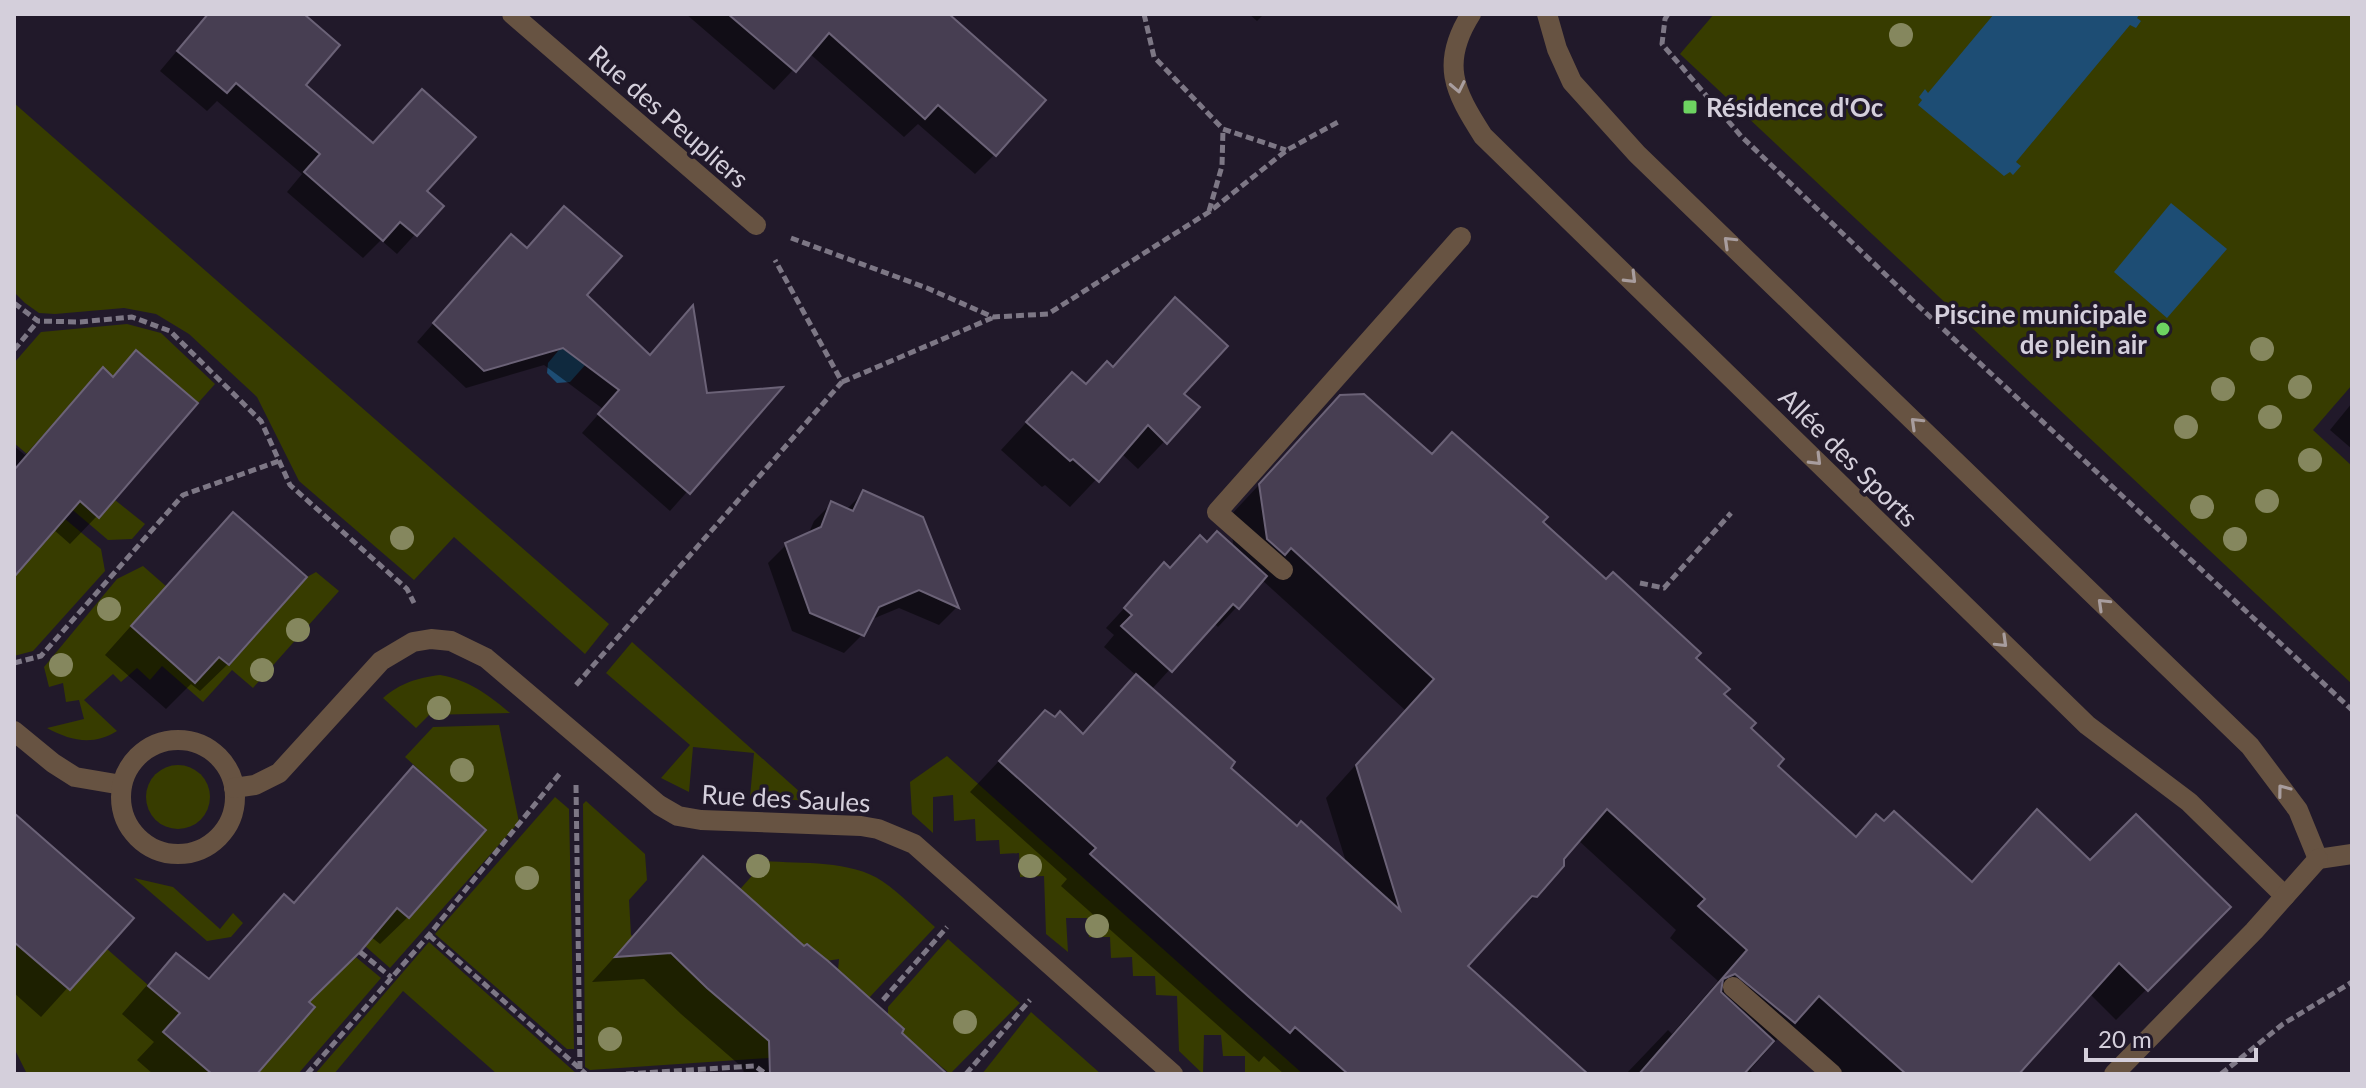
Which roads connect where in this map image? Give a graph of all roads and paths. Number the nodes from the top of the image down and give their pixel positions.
1 (512, 14) edge
2 (1144, 14) edge
3 (1471, 14) edge
4 (1547, 14) edge
5 (1668, 14) edge
6 (1338, 122) dead end
7 (1223, 129) junction
8 (1287, 150) junction
9 (1209, 212) junction
10 (756, 225) junction
11 (1461, 237) dead end
12 (14, 303) edge
13 (993, 317) junction
14 (38, 321) junction
15 (14, 350) edge
16 (842, 382) junction
17 (279, 461) junction
18 (1731, 513) dead end
19 (1283, 570) dead end
20 (1640, 583) dead end
21 (431, 639) junction
22 (14, 663) edge
23 (567, 694) dead end
24 (2352, 710) edge
25 (14, 731) edge
26 (585, 741) junction
27 (576, 784) dead end
28 (122, 785) junction
29 (234, 788) junction
30 (2352, 854) edge
31 (2318, 859) junction
32 (2285, 896) junction
33 (947, 927) dead end
34 (429, 935) junction
35 (360, 952) dead end
36 (391, 977) junction
37 (2352, 982) edge
38 (1733, 987) dead end
39 (883, 1000) dead end
40 (1031, 1000) dead end
41 (583, 1072) edge
42 (307, 1074) edge
43 (626, 1074) edge
44 (766, 1074) edge
45 (966, 1074) edge
46 (1173, 1074) edge
47 (1832, 1074) edge
48 (2114, 1074) edge
49 (2221, 1074) edge

1 - 10 street, Rue des Peupliers
2 - 7 path
3 -> 32 street, Allée des Sports
31 -> 4 street
5 - 24 path
6 - 8 path
7 - 8 path
7 - 9 path
8 - 9 path
9 - 13 path
10 - 13 path
10 - 16 path
11 - 19 street
12 - 14 path
13 - 16 path
14 - 15 path
14 - 17 path
16 - 23 path
17 - 21 path
17 - 22 path
18 - 20 path
21 - 26 street, Rue des Saules
21 - 29 street
25 - 28 street
26 - 34 path
26 - 46 street, Rue des Saules
27 - 41 path
28 - 29 street
28 - 29 street
30 - 31 street
31 - 32 street
32 - 48 street
33 - 39 path
34 - 36 path
34 - 41 path
35 - 36 path
36 - 42 path
37 - 49 path
38 - 47 street
40 - 45 path
43 - 44 path

